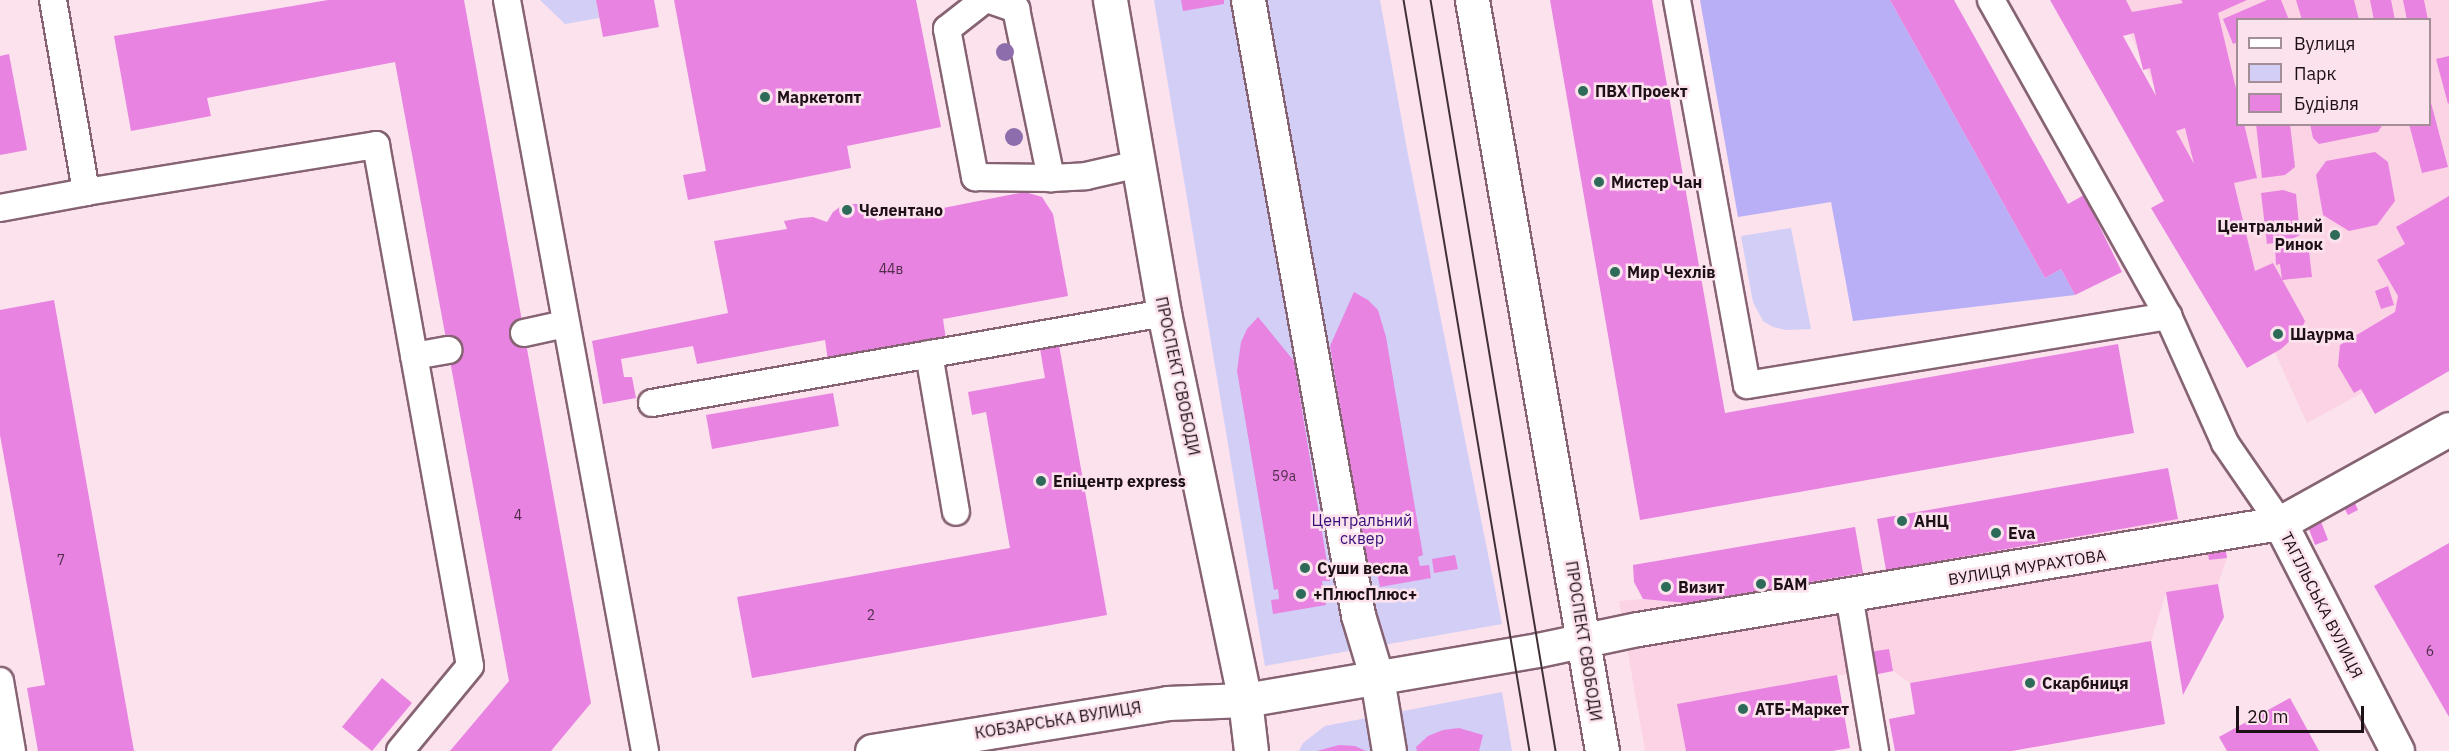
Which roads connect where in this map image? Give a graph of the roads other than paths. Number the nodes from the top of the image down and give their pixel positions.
1 (53, 0) edge
2 (507, 0) edge
3 (984, 0) edge
4 (990, 0) edge
5 (1110, 0) edge
6 (1248, 0) edge
7 (1472, 0) edge
8 (1677, 0) edge
9 (1991, 0) edge
10 (1138, 164) junction
11 (1051, 178) junction
12 (86, 192) junction
13 (0, 207) edge
14 (1164, 313) junction
15 (2168, 316) junction
16 (565, 324) junction
17 (524, 333) dead end
18 (448, 350) dead end
19 (929, 354) junction
20 (414, 356) junction
21 (652, 403) dead end
22 (2449, 429) edge
23 (956, 512) dead end
24 (2280, 523) junction
25 (1849, 595) junction
26 (1584, 642) junction
27 (1377, 678) junction
28 (0, 681) edge
29 (1245, 700) junction
30 (12, 751) edge
31 (400, 751) edge
32 (645, 751) edge
33 (872, 751) edge
34 (1251, 751) edge
35 (1389, 751) edge
36 (1602, 751) edge
37 (1875, 751) edge
38 (2397, 751) edge

1 - 12 lane
2 - 16 lane
3 - 11 lane
4 - 11 lane
5 - 10 street, ПРОСПЕКТ СВОБОДИ
6 - 27 street
7 - 26 street, ПРОСПЕКТ СВОБОДИ
8 - 15 lane
9 - 15 lane
10 - 11 lane
10 - 14 street, ПРОСПЕКТ СВОБОДИ
12 - 13 lane
12 - 20 lane
14 - 19 lane
14 - 29 street, ПРОСПЕКТ СВОБОДИ
15 - 24 lane
16 - 17 lane
16 - 32 lane
18 - 20 lane
19 - 21 lane
19 - 23 lane
20 - 31 lane
22 - 24 street, ВУЛИЦЯ МУРАХТОВА
24 - 25 street, ВУЛИЦЯ МУРАХТОВА
24 - 38 street, ТАГІЛЬСЬКА ВУЛИЦЯ
25 - 26 street, ВУЛИЦЯ МУРАХТОВА
25 - 37 lane
26 - 27 street, ВУЛИЦЯ МУРАХТОВА
26 - 36 street, ПРОСПЕКТ СВОБОДИ
27 - 29 street, КОБЗАРСЬКА ВУЛИЦЯ
27 - 35 street
28 - 30 lane
29 - 33 street, КОБЗАРСЬКА ВУЛИЦЯ
29 - 34 street, ПРОСПЕКТ СВОБОДИ

